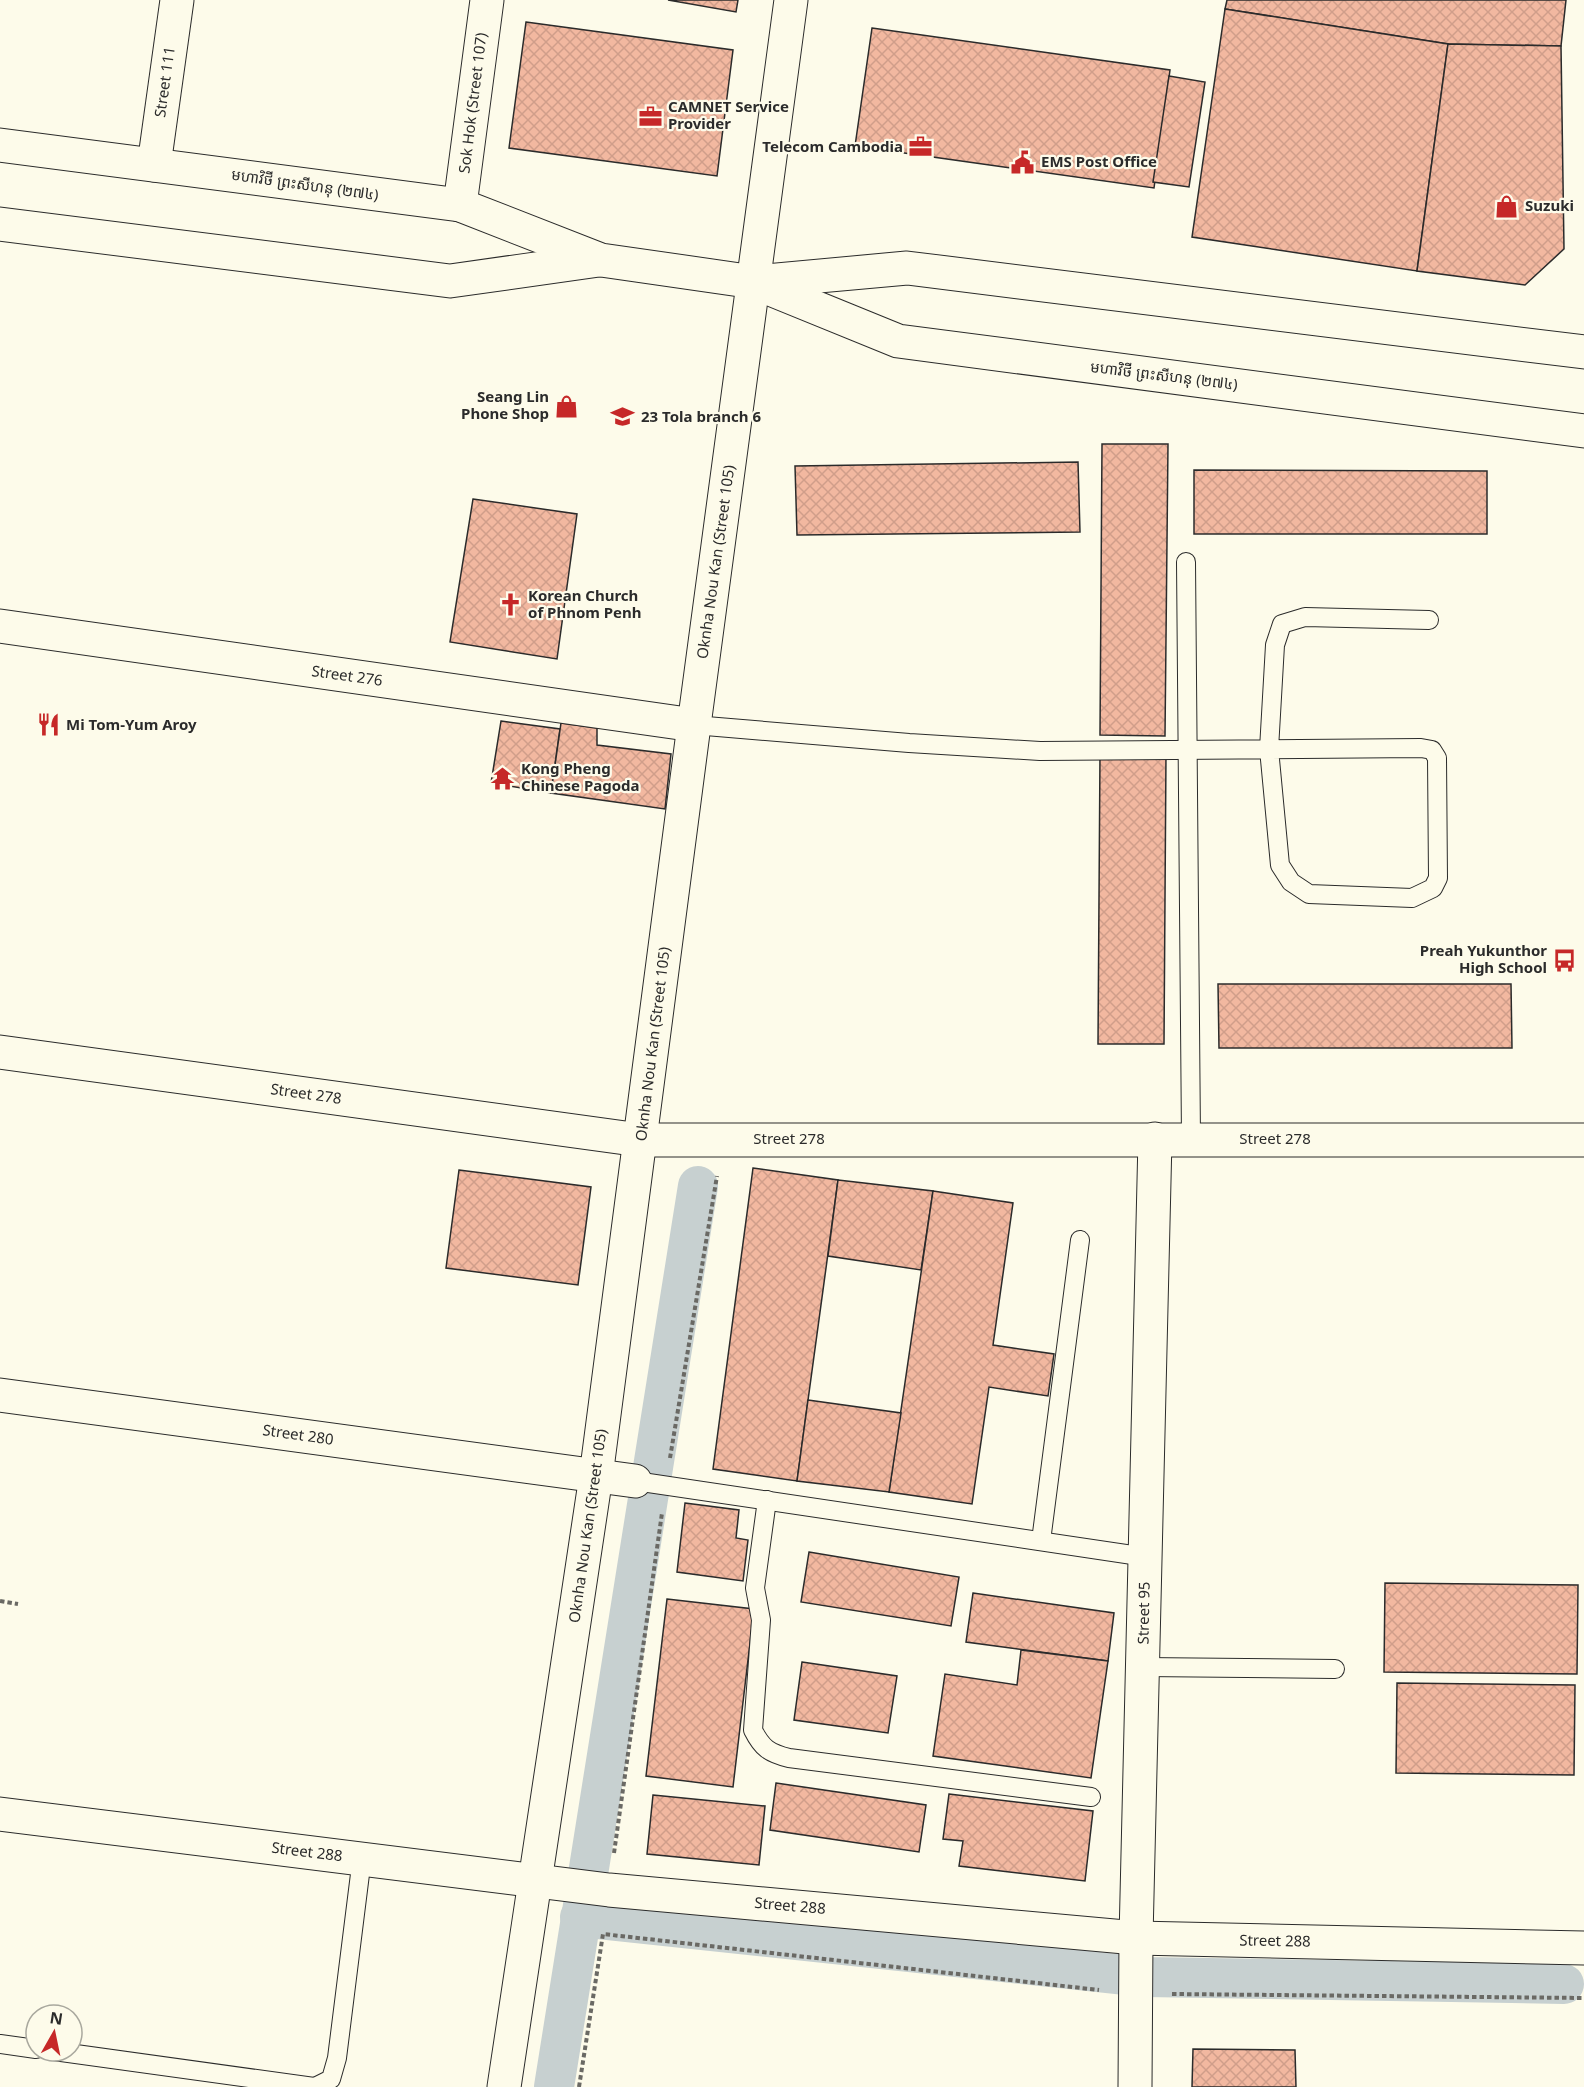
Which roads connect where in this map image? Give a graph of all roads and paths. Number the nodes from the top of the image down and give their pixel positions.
1 (177, 0) edge
2 (487, 0) edge
3 (791, 0) edge
4 (0, 145) edge
5 (154, 165) junction
6 (460, 205) junction
7 (0, 224) edge
8 (601, 260) junction
9 (754, 282) junction
10 (1584, 352) edge
11 (1584, 431) edge
12 (1186, 562) dead end
13 (1429, 620) dead end
14 (0, 626) edge
15 (694, 725) junction
16 (1269, 749) junction
17 (1188, 750) junction
18 (0, 1052) edge
19 (1155, 1139) junction
20 (1191, 1139) junction
21 (640, 1140) junction
22 (1584, 1140) edge
23 (1080, 1240) dead end
24 (0, 1395) edge
25 (596, 1476) junction
26 (650, 1483) joint
27 (767, 1500) junction
28 (1041, 1541) junction
29 (1146, 1557) junction
30 (0, 1601) edge
31 (18, 1604) dead end
32 (1143, 1667) junction
33 (1335, 1668) dead end
34 (1091, 1797) dead end
35 (0, 1814) edge
36 (362, 1858) junction
37 (534, 1880) junction
38 (1137, 1944) junction
39 (1584, 1948) edge
40 (1136, 1994) junction
41 (1584, 1998) edge
42 (0, 2044) edge
43 (24, 2047) edge
44 (84, 2055) edge
45 (315, 2087) edge
46 (504, 2087) edge
47 (579, 2087) edge
48 (1135, 2087) edge

1 - 5 street, Street 111
2 - 6 street, Sok Hok (Street 107)
3 - 9 street, Oknha Nou Kan (Street 105)
4 - 5 street, មហាវិថី ព្រះសីហនុ (២៧៤)
5 - 6 street, មហាវិថី ព្រះសីហនុ (២៧៤)
6 - 8 street, មហាវិថី ព្រះសីហនុ (២៧៤)
7 - 8 street, មហាវិថី ព្រះសីហនុ (២៧៤)
8 - 9 street, មហាវិថី ព្រះសីហនុ (២៧៤)
9 - 10 street, មហាវិថី ព្រះសីហនុ (២៧៤)
9 - 11 street, មហាវិថី ព្រះសីហនុ (២៧៤)
9 - 15 street, Oknha Nou Kan (Street 105)
12 - 17 lane
13 - 16 lane
14 - 15 street, Street 276
15 - 17 lane
15 - 21 street, Oknha Nou Kan (Street 105)
16 - 16 lane
16 - 17 lane
17 - 20 lane
18 - 21 street, Street 278
19 - 20 street, Street 278
19 - 21 street, Street 278
19 - 29 street, Street 95
20 - 22 street, Street 278
21 - 25 street, Oknha Nou Kan (Street 105)
23 - 28 lane
24 - 25 street, Street 280
25 - 26 street, Street 280
25 - 37 street, Oknha Nou Kan (Street 105)
26 - 27 lane
27 - 28 lane
27 - 34 lane
28 - 29 lane
29 - 32 street, Street 95
30 - 31 path
32 - 33 lane
32 - 38 street, Street 95
35 - 36 street, Street 288
36 - 37 street, Street 288
36 - 45 lane
37 - 38 street, Street 288
37 - 46 street, Oknha Nou Kan (Street 105)
38 - 39 street, Street 288
38 - 40 street, Street 95
40 - 41 path
40 - 47 path
40 - 48 street, Street 95
42 - 43 lane
44 - 45 lane

